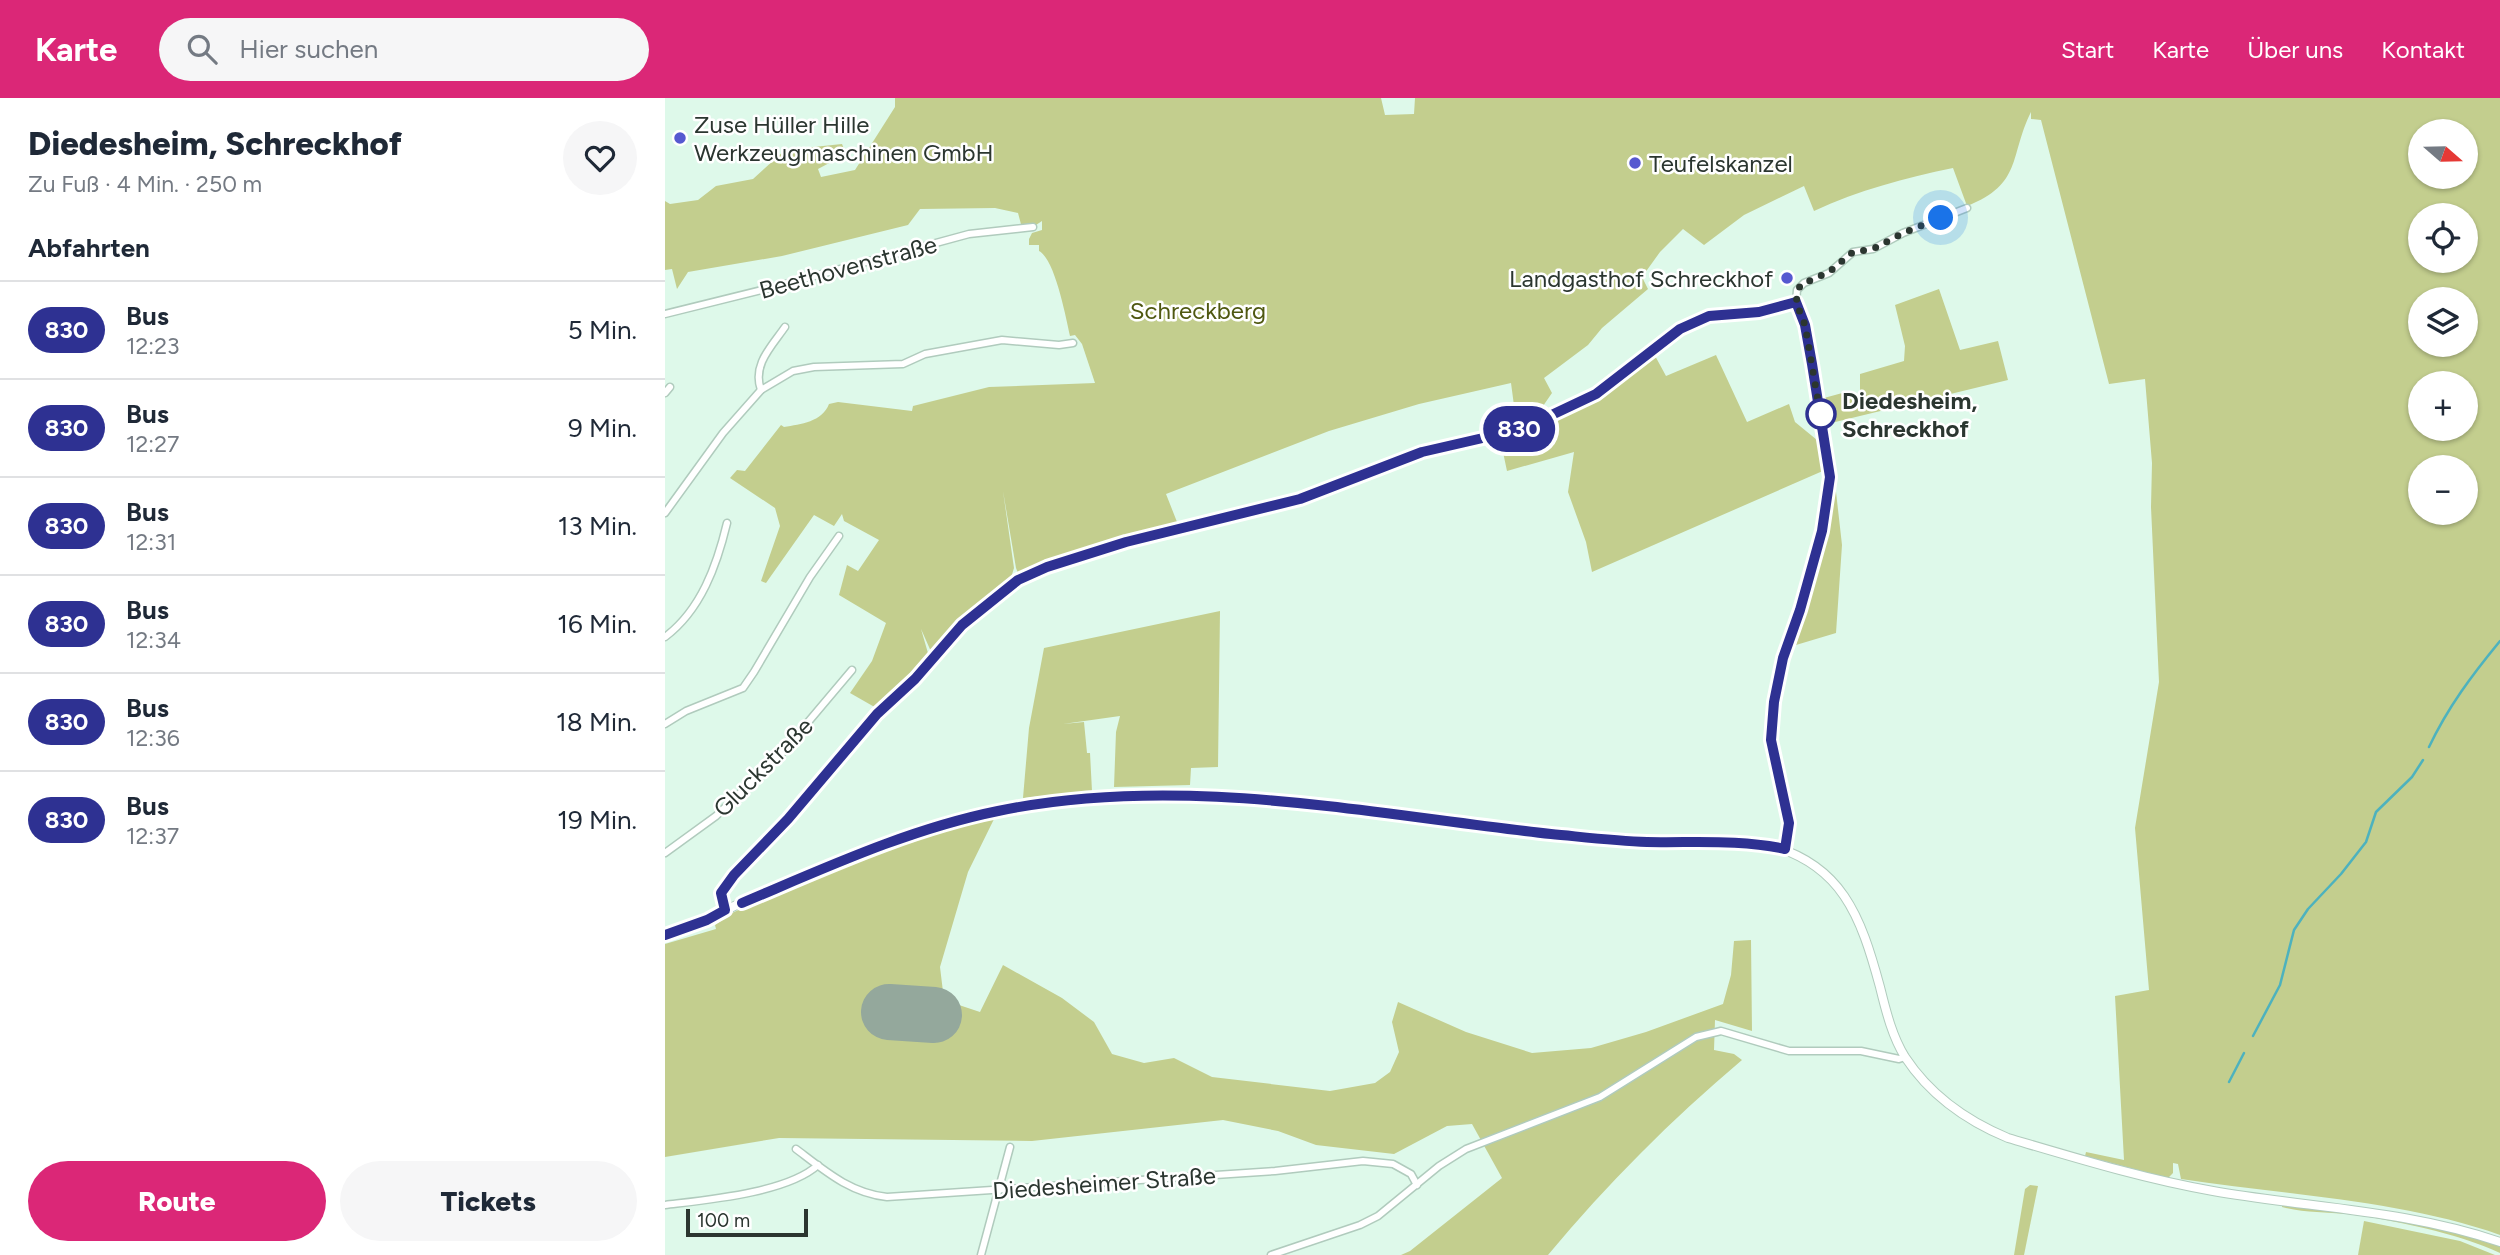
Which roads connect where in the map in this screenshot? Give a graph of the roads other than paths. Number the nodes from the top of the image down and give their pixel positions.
1 (1967, 208) dead end
2 (1033, 227) dead end
3 (1796, 302) junction
4 (665, 314) edge
5 (1709, 316) dead end
6 (785, 327) dead end
7 (1073, 343) dead end
8 (761, 390) junction
9 (665, 513) edge
10 (727, 523) dead end
11 (839, 536) dead end
12 (665, 637) edge
13 (852, 670) dead end
14 (665, 724) edge
15 (1785, 849) junction
16 (665, 853) edge
17 (665, 935) edge
18 (1905, 1057) junction
19 (1010, 1147) dead end
20 (796, 1149) dead end
21 (818, 1165) junction
22 (1417, 1185) junction
23 (998, 1190) junction
24 (665, 1205) edge
25 (2500, 1242) edge
26 (981, 1255) edge
27 (1271, 1255) edge

1 - 3 street
2 - 4 street, Beethovenstraße
3 - 5 street
3 - 15 street
6 - 8 street
7 - 8 street
8 - 9 street
10 - 12 street
11 - 14 street
13 - 16 street, Gluckstraße
15 - 17 street
15 - 18 street
18 - 22 street
18 - 25 street
19 - 23 street
20 - 21 street, Diedesheimer Straße
21 - 23 street, Diedesheimer Straße
21 - 24 street
22 - 23 street, Diedesheimer Straße
22 - 27 street
23 - 26 street

